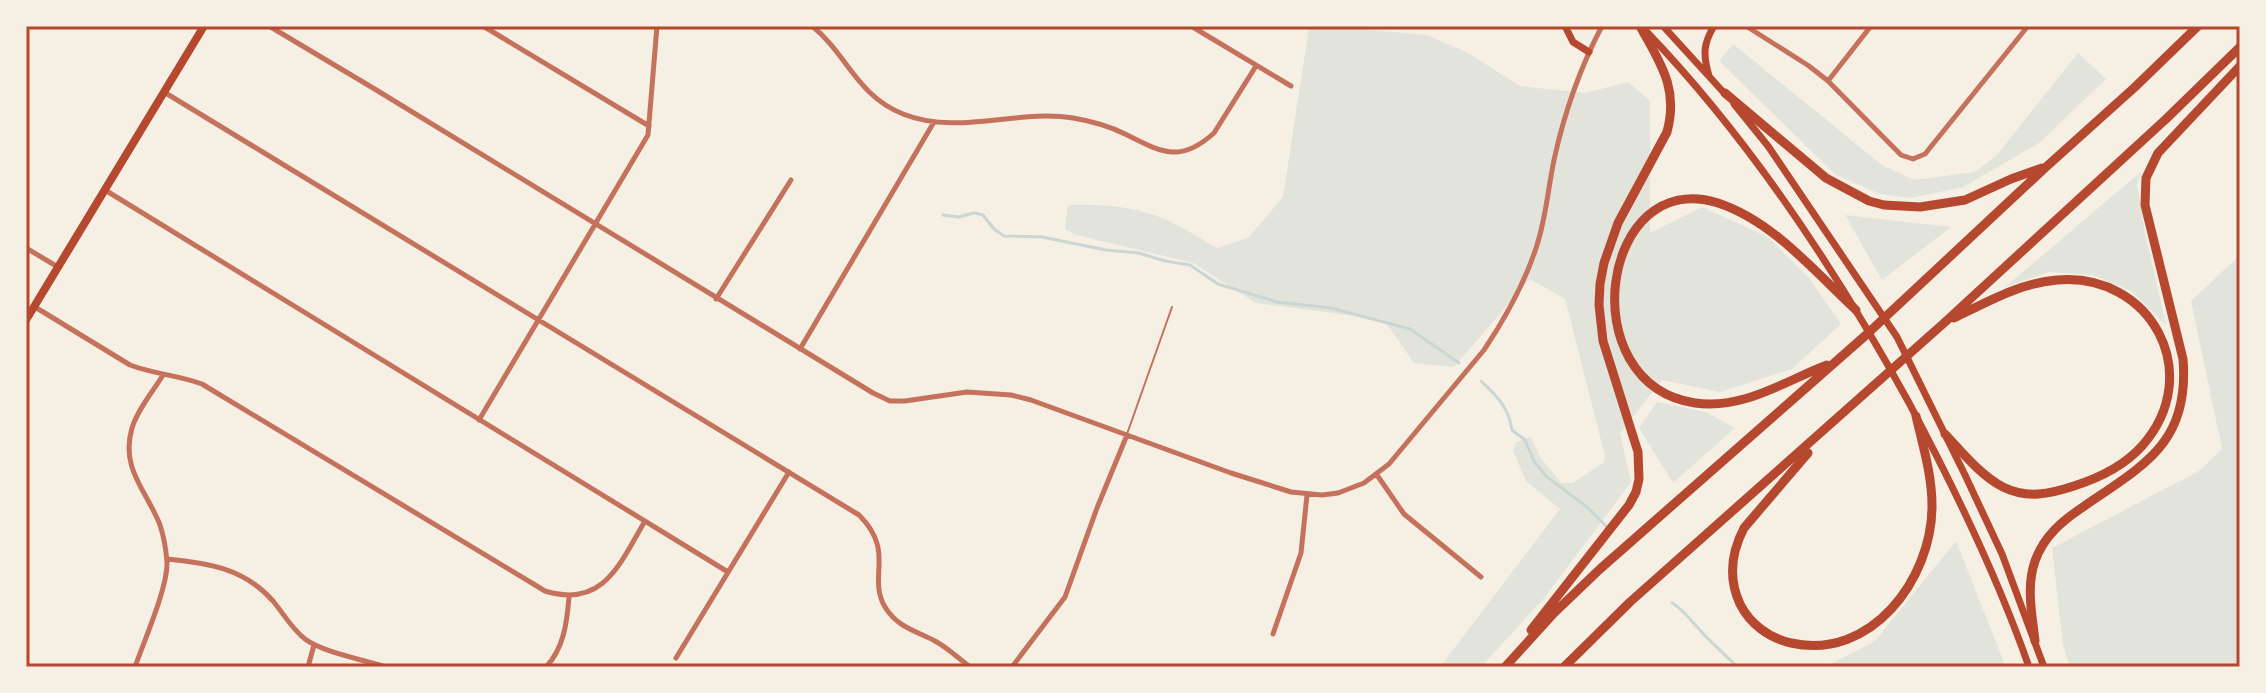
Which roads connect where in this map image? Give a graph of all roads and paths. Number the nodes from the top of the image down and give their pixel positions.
1 (204, 26) edge
2 (269, 26) edge
3 (483, 26) edge
4 (657, 26) edge
5 (812, 26) edge
6 (1191, 26) edge
7 (1565, 26) edge
8 (1602, 26) edge
9 (1641, 26) edge
10 (1663, 26) edge
11 (1714, 26) edge
12 (1746, 26) edge
13 (1871, 26) edge
14 (2028, 26) edge
15 (2198, 26) edge
16 (2240, 47) edge
17 (1589, 52) junction
18 (1256, 66) junction
19 (2240, 66) edge
20 (1710, 78) junction
21 (1828, 81) junction
22 (1291, 86) dead end
23 (164, 92) junction
24 (1725, 93) junction
25 (934, 122) junction
26 (649, 126) junction
27 (2046, 167) junction
28 (791, 180) dead end
29 (104, 190) junction
30 (595, 225) junction
31 (26, 248) edge
32 (58, 267) junction
33 (716, 299) junction
34 (34, 307) junction
35 (1172, 307) dead end
36 (1856, 310) junction
37 (26, 320) edge
38 (538, 320) junction
39 (1944, 323) junction
40 (800, 349) junction
41 (1837, 360) junction
42 (163, 375) junction
43 (1916, 416) junction
44 (479, 420) junction
45 (1828, 428) junction
46 (1945, 434) junction
47 (1127, 435) junction
48 (789, 472) junction
49 (1377, 475) junction
50 (1307, 495) junction
51 (645, 521) junction
52 (167, 559) junction
53 (728, 572) junction
54 (1481, 577) dead end
55 (569, 597) junction
56 (1273, 634) dead end
57 (2035, 641) junction
58 (315, 645) junction
59 (676, 658) dead end
60 (135, 667) edge
61 (308, 667) edge
62 (386, 667) edge
63 (546, 667) edge
64 (970, 667) edge
65 (1012, 667) edge
66 (1504, 667) edge
67 (1564, 667) edge
68 (2029, 667) edge
69 (2044, 667) edge

1 - 23 main road
2 - 30 street
3 - 26 street
4 - 26 street
5 - 25 street
6 - 18 street
7 - 17 main road
8 - 17 street
9 - 36 main road
9 - 66 highway
10 - 20 main road
11 - 20 main road
12 - 21 street
13 - 21 street
14 - 21 street
15 - 27 highway
16 - 39 highway
17 - 49 street
18 - 22 street
18 - 25 street
19 - 57 highway
20 - 24 main road
23 - 29 main road
23 - 38 street
24 - 27 highway
24 - 46 main road
25 - 40 street
26 - 30 street
27 - 41 highway
28 - 33 street
29 - 32 main road
29 - 44 street
30 - 33 street
30 - 38 street
31 - 32 street
32 - 34 main road
33 - 40 street
34 - 37 main road
34 - 42 street
35 - 47 lane
36 - 41 highway
36 - 43 main road
38 - 44 street
38 - 48 street
39 - 45 highway
39 - 46 highway
40 - 47 street
41 - 66 highway
42 - 52 street
42 - 55 street
43 - 45 highway
43 - 68 main road
44 - 51 street
45 - 67 highway
46 - 57 main road
47 - 50 street
47 - 65 street
48 - 53 street
48 - 64 street
49 - 50 street
49 - 54 street
50 - 56 street
51 - 53 street
51 - 55 street
52 - 58 street
52 - 60 street
53 - 59 street
55 - 63 street
57 - 69 main road
58 - 61 street
58 - 62 street

